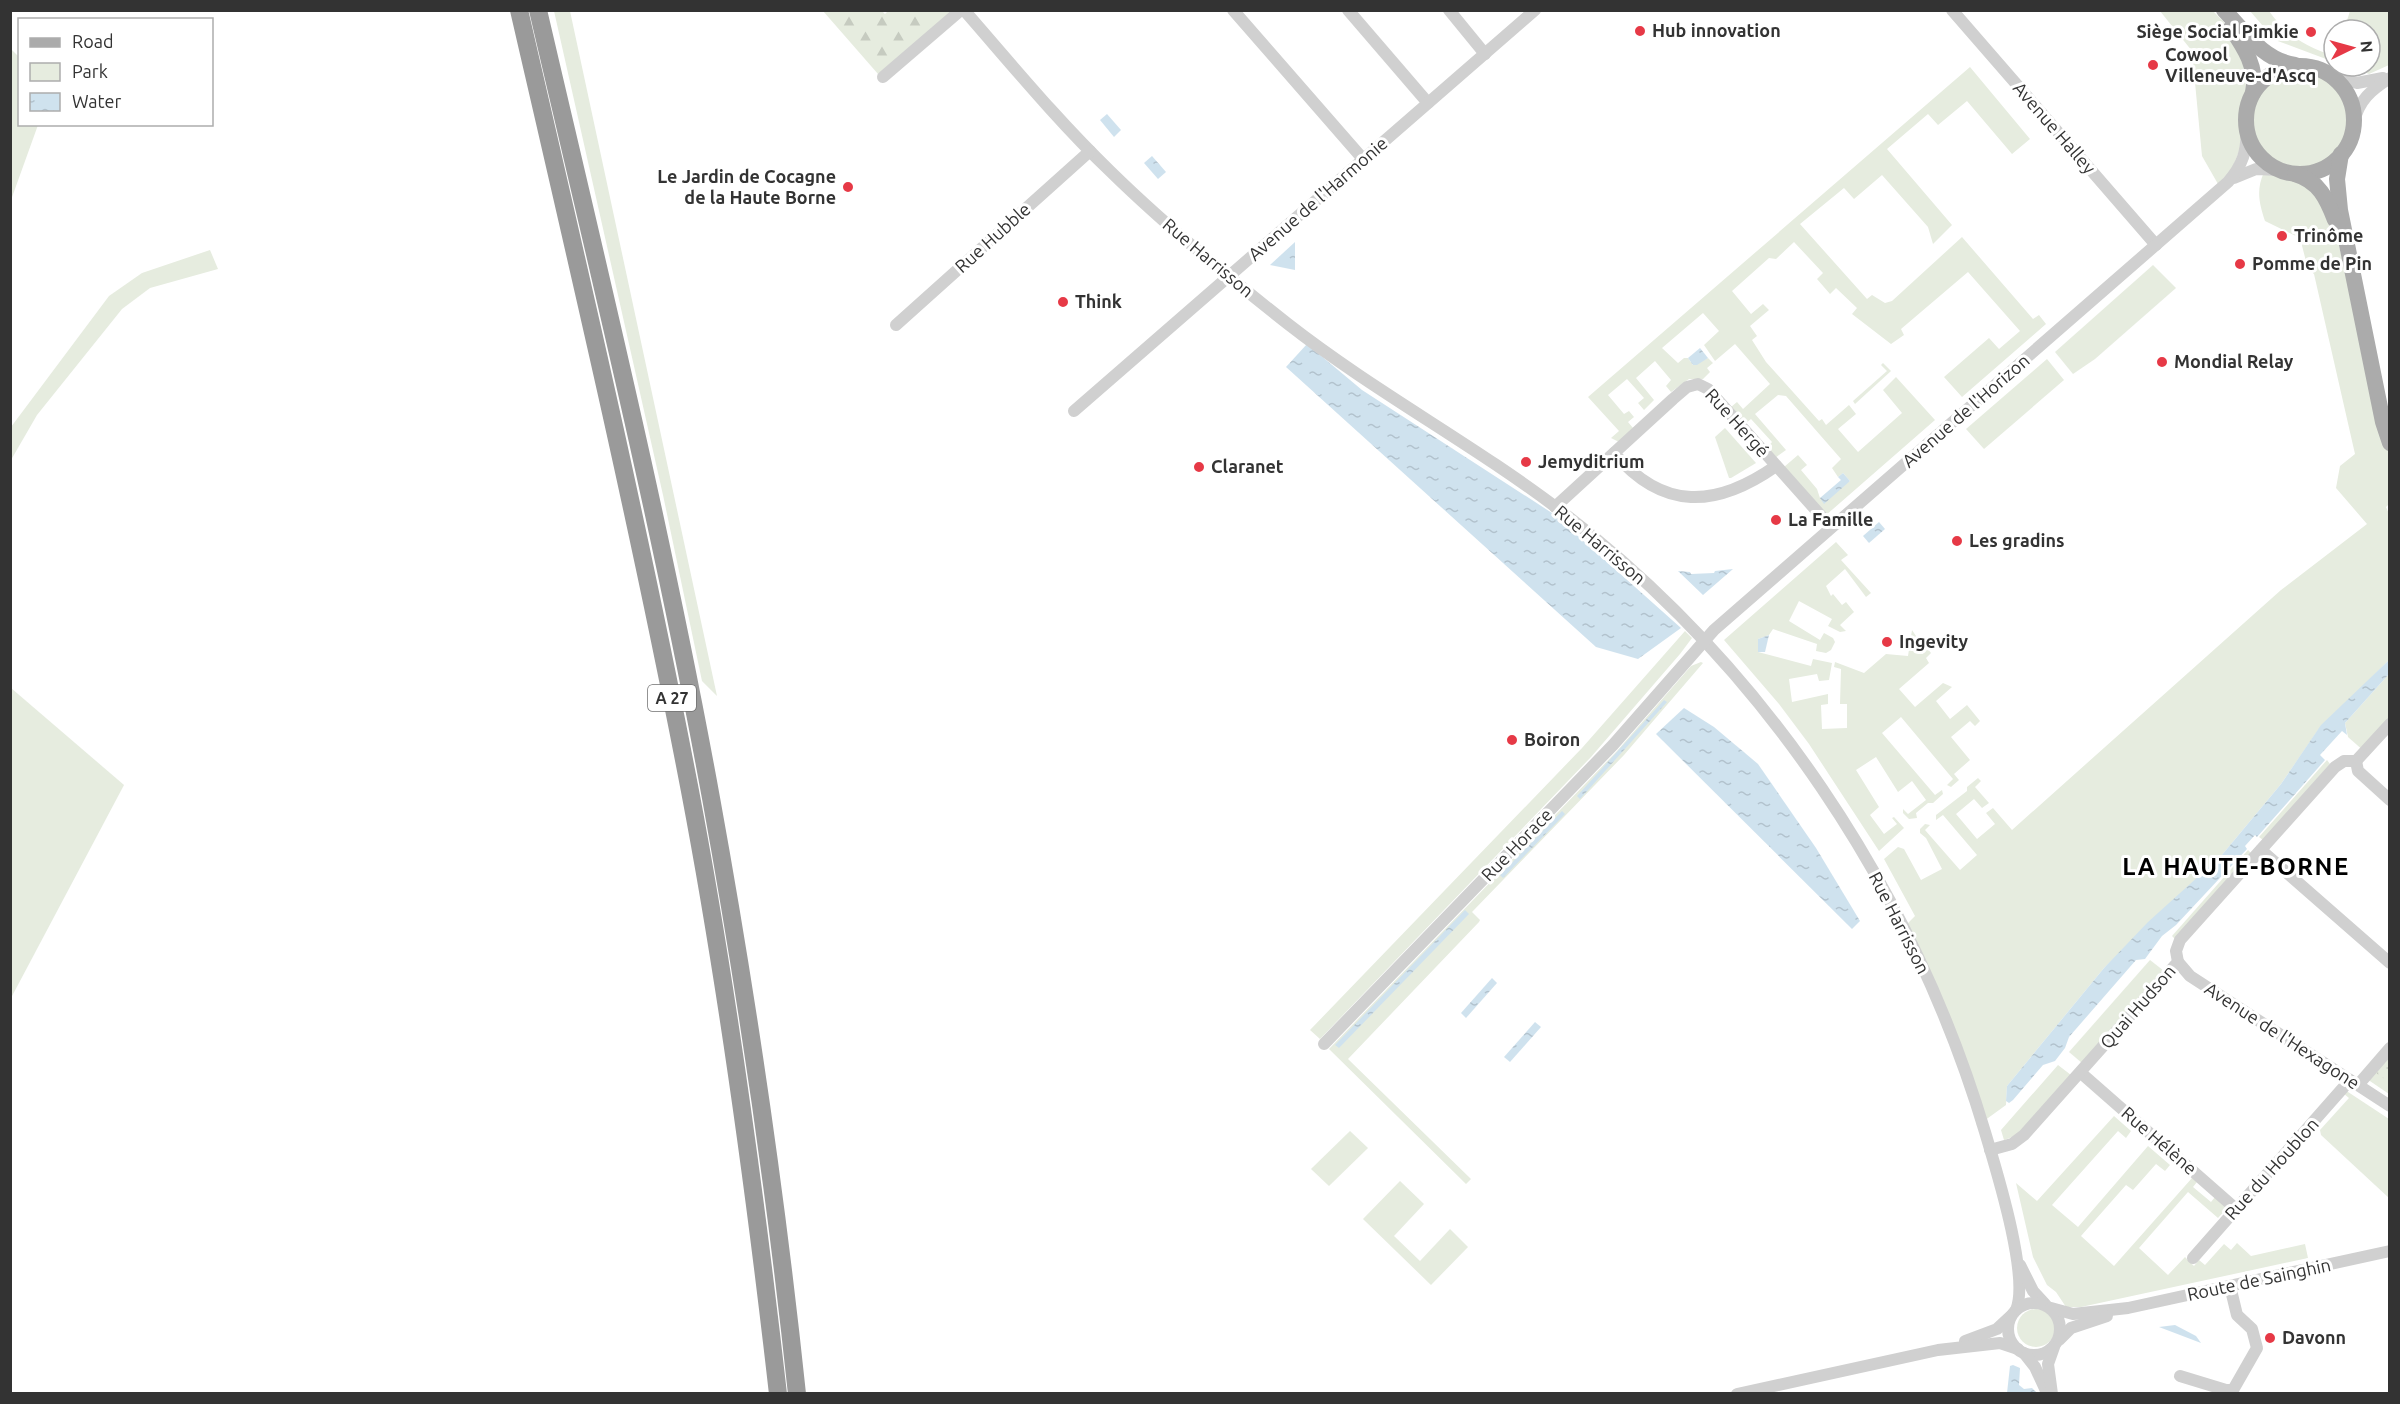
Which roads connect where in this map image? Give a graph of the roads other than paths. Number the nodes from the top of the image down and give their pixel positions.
1 (519, 10) edge
2 (538, 10) edge
3 (962, 10) edge
4 (1233, 10) edge
5 (1348, 10) edge
6 (1449, 10) edge
7 (1535, 10) edge
8 (1952, 10) edge
9 (2218, 10) edge
10 (2224, 10) edge
11 (1485, 54) junction
12 (2301, 66) junction
13 (2322, 71) edge
14 (2390, 76) edge
15 (883, 77) dead end
16 (2334, 78) edge
17 (2338, 78) edge
18 (2253, 93) junction
19 (1428, 103) junction
20 (2354, 122) junction
21 (2246, 128) junction
22 (1090, 151) junction
23 (2341, 154) junction
24 (1363, 159) junction
25 (2285, 172) junction
26 (2228, 182) junction
27 (2156, 245) junction
28 (2352, 275) junction
29 (1229, 276) junction
30 (896, 325) dead end
31 (2376, 383) junction
32 (1074, 411) dead end
33 (2390, 423) edge
34 (2390, 443) edge
35 (1614, 453) junction
36 (1776, 466) junction
37 (1555, 507) junction
38 (1831, 528) junction
39 (1704, 640) junction
40 (2390, 724) edge
41 (2356, 762) junction
42 (2390, 800) edge
43 (2260, 850) junction
44 (2178, 962) junction
45 (2390, 963) edge
46 (1324, 1044) dead end
47 (2390, 1048) edge
48 (2081, 1073) junction
49 (2354, 1083) junction
50 (2390, 1106) edge
51 (1990, 1150) junction
52 (2236, 1209) junction
53 (2015, 1251) junction
54 (2390, 1251) edge
55 (2193, 1258) dead end
56 (2230, 1286) junction
57 (2048, 1306) junction
58 (2128, 1308) junction
59 (2013, 1313) junction
60 (2056, 1344) junction
61 (1938, 1350) junction
62 (2021, 1351) junction
63 (2180, 1376) dead end
64 (778, 1394) edge
65 (797, 1394) edge
66 (1737, 1394) edge
67 (2047, 1394) edge
68 (2052, 1394) edge

1 - 64 highway, A 27
2 - 65 highway, A 27
3 - 15 street, Rue Harrisson
3 - 22 street, Rue Harrisson
4 - 24 street
5 - 19 street
6 - 11 street
7 - 11 street, Avenue de l'Harmonie
8 - 27 street, Avenue Halley
9 - 18 main road
10 - 12 main road
11 - 19 street, Avenue de l'Harmonie
12 - 13 main road
12 - 18 main road
14 - 17 street
14 - 20 street
16 - 20 main road
18 - 21 main road
19 - 24 street, Avenue de l'Harmonie
20 - 23 main road
21 - 25 main road
21 - 26 street, Avenue de l'Horizon
22 - 29 street, Rue Harrisson
22 - 30 street, Rue Hubble
23 - 25 main road
23 - 28 main road
24 - 29 street, Avenue de l'Harmonie
25 - 26 street, Avenue de l'Horizon
25 - 28 main road
26 - 27 street, Avenue de l'Horizon
27 - 38 street, Avenue de l'Horizon
28 - 31 main road
29 - 32 street, Avenue de l'Harmonie
29 - 37 street, Rue Harrisson
31 - 33 main road
31 - 34 main road
35 - 36 street, Rue Hergé
35 - 36 street, Rue Hergé
35 - 37 street, Rue Hergé
36 - 38 street, Rue Hergé
37 - 39 street, Rue Harrisson
38 - 39 street, Avenue de l'Horizon
39 - 46 street, Rue Horace
39 - 51 street, Rue Harrisson
40 - 41 street, Quai Hudson
41 - 42 street
41 - 43 street, Quai Hudson
43 - 44 street, Quai Hudson
43 - 45 street
44 - 48 street, Quai Hudson
44 - 49 street, Avenue de l'Hexagone
47 - 49 street, Rue du Houblon
48 - 51 street, Quai Hudson
48 - 52 street, Rue Hélène
49 - 50 street, Avenue de l'Hexagone
49 - 52 street, Rue du Houblon
51 - 53 street, Rue Harrisson
52 - 55 street, Rue du Houblon
53 - 57 street, Rue Harrisson
53 - 59 street, Rue Harrisson
54 - 56 street, Route de Sainghin
56 - 58 street, Route de Sainghin
56 - 63 street
57 - 58 street, Route de Sainghin
57 - 59 street
57 - 60 street
58 - 60 street, Route de Sainghin
59 - 61 street
59 - 62 street
60 - 62 street
60 - 68 street
61 - 62 street
61 - 66 street
62 - 67 street

